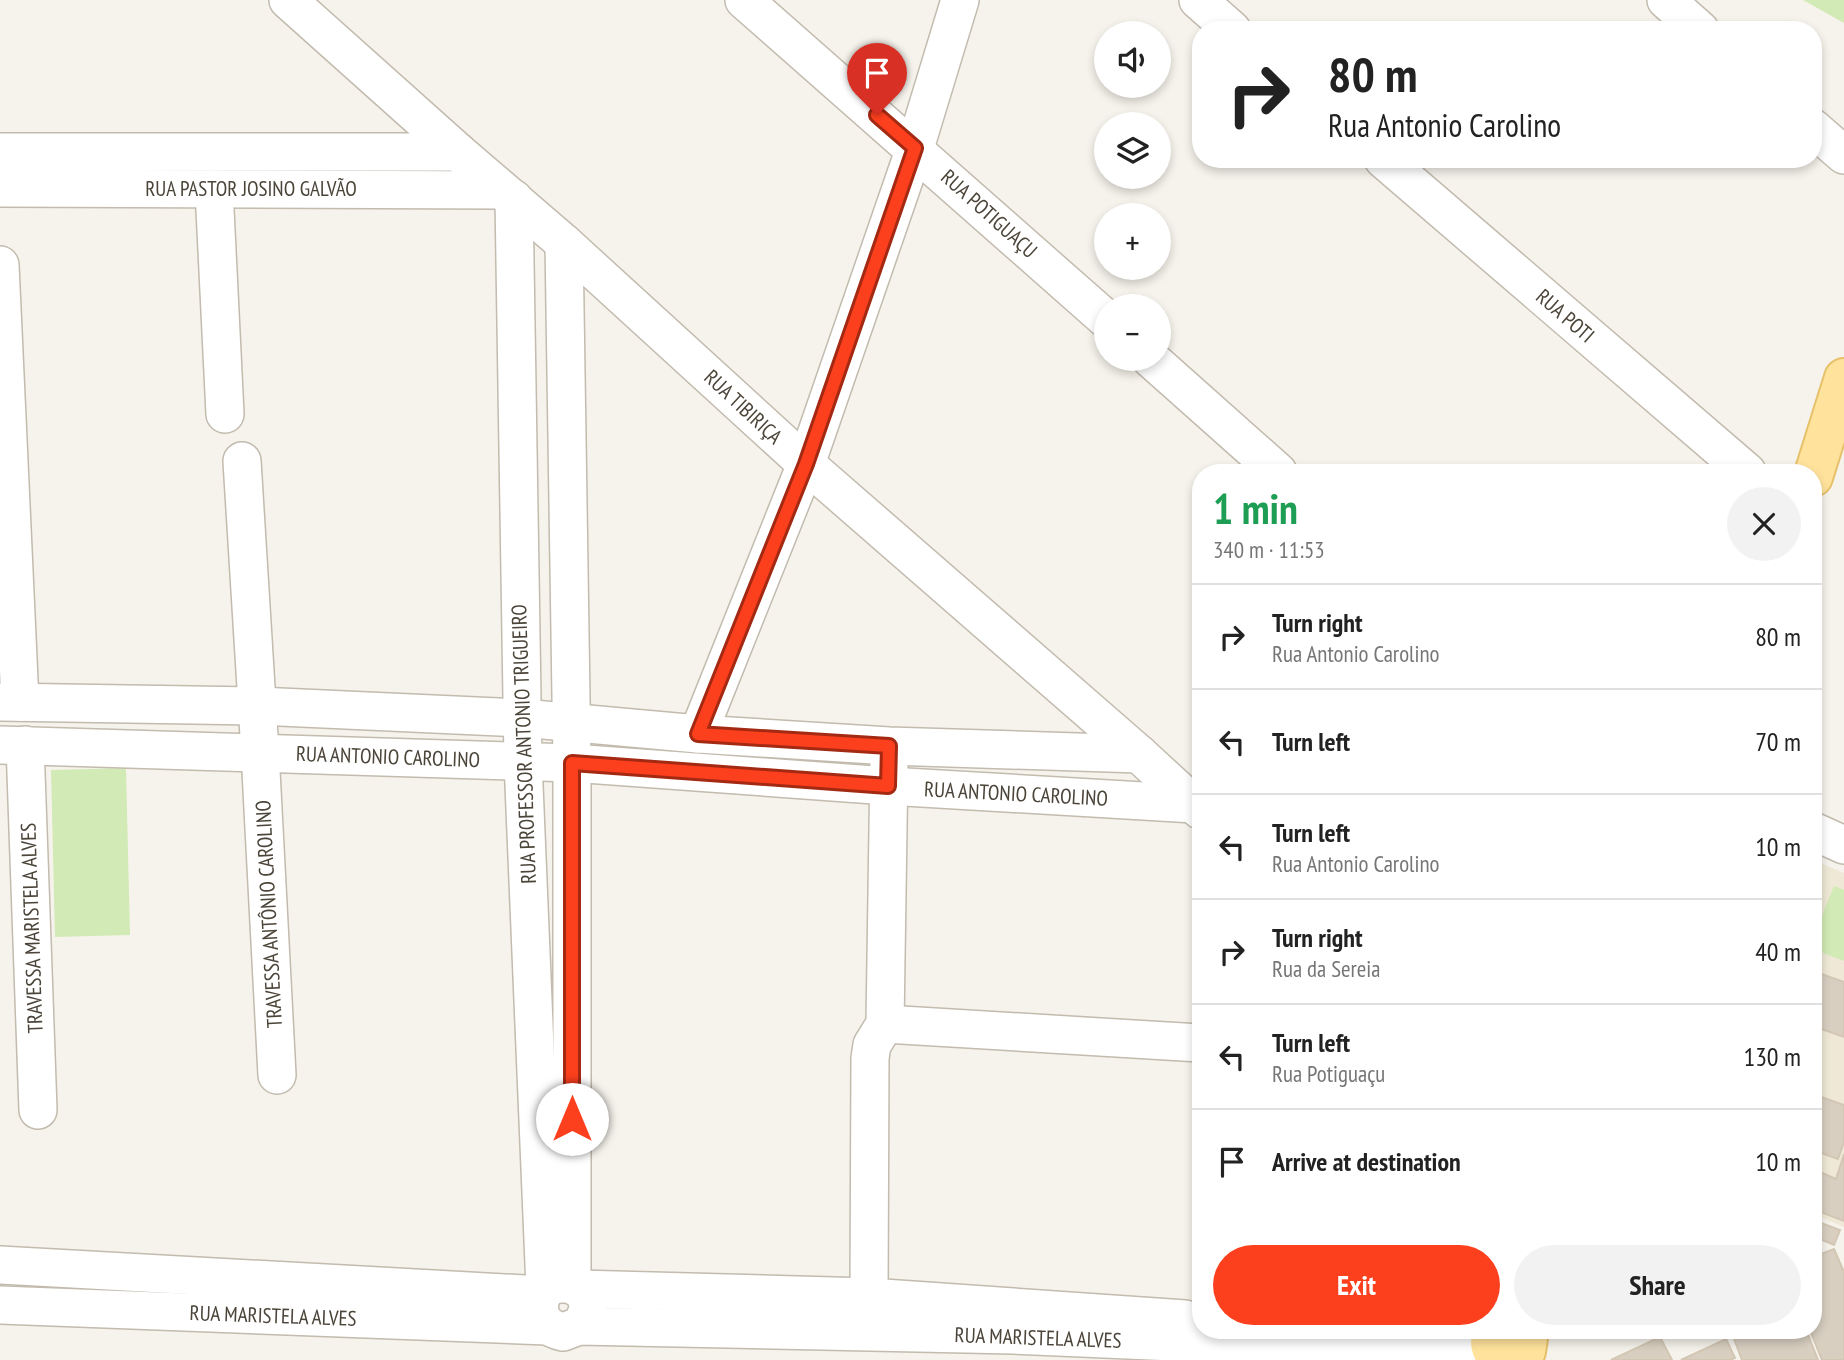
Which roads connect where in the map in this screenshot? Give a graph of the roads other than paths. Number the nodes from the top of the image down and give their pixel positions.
1 (288, 0) edge
2 (744, 0) edge
3 (960, 0) edge
4 (1198, 0) edge
5 (1666, 0) edge
6 (1222, 21) edge
7 (1690, 21) edge
8 (1822, 136) edge
9 (915, 148) junction
10 (0, 152) edge
11 (458, 152) junction
12 (1844, 155) edge
13 (1393, 168) edge
14 (0, 188) edge
15 (214, 189) junction
16 (508, 195) junction
17 (564, 243) junction
18 (0, 265) edge
19 (1094, 308) edge
20 (1164, 371) edge
21 (1844, 380) edge
22 (225, 414) dead end
23 (242, 461) dead end
24 (806, 464) junction
25 (1269, 464) edge
26 (1738, 464) edge
27 (1817, 464) edge
28 (10, 702) edge
29 (258, 706) junction
30 (522, 718) junction
31 (571, 721) junction
32 (698, 734) junction
33 (13, 745) edge
34 (889, 746) junction
35 (260, 752) junction
36 (1139, 754) junction
37 (523, 761) junction
38 (572, 763) junction
39 (888, 786) junction
40 (1192, 802) edge
41 (1192, 807) edge
42 (1822, 835) edge
43 (1844, 845) edge
44 (885, 1024) junction
45 (1192, 1043) edge
46 (276, 1075) dead end
47 (38, 1110) dead end
48 (0, 1265) edge
49 (869, 1297) junction
50 (0, 1306) edge
51 (561, 1319) edge
52 (1192, 1319) edge
53 (1446, 1339) edge
54 (1516, 1345) edge
55 (1096, 1350) edge

1 - 11 street, RUA TIBIRIÇA
2 - 9 street, RUA POTIGUAÇU
3 - 9 street
4 - 6 street
5 - 7 street
8 - 12 street
9 - 19 street, RUA POTIGUAÇU
9 - 24 street
10 - 11 street, RUA PASTOR JOSINO GALVÃO
11 - 16 street, RUA TIBIRIÇA
13 - 26 street, RUA POTI
14 - 15 street, RUA PASTOR JOSINO GALVÃO
15 - 16 street, RUA PASTOR JOSINO GALVÃO
15 - 22 street
16 - 17 street, RUA TIBIRIÇA
16 - 30 street, RUA PROFESSOR ANTONIO TRIGUEIRO
17 - 24 street, RUA TIBIRIÇA
17 - 31 street, RUA PROFESSOR ANTONIO TRIGUEIRO
18 - 28 street
20 - 25 street
21 - 27 main road
23 - 29 street, TRAVESSA ANTÔNIO CAROLINO
24 - 32 street
24 - 36 street, RUA TIBIRIÇA
28 - 29 street, RUA ANTONIO CAROLINO
29 - 30 street, RUA ANTONIO CAROLINO
29 - 35 street, TRAVESSA ANTÔNIO CAROLINO
30 - 31 street, RUA ANTONIO CAROLINO
30 - 37 street, RUA PROFESSOR ANTONIO TRIGUEIRO
31 - 32 street, RUA ANTONIO CAROLINO
31 - 38 street, RUA PROFESSOR ANTONIO TRIGUEIRO
32 - 34 street, RUA ANTONIO CAROLINO
33 - 35 street, RUA ANTONIO CAROLINO
33 - 47 street, TRAVESSA MARISTELA ALVES
34 - 36 street, RUA ANTONIO CAROLINO
34 - 39 street
35 - 37 street, RUA ANTONIO CAROLINO
35 - 46 street, TRAVESSA ANTÔNIO CAROLINO
36 - 40 street, RUA TIBIRIÇA
37 - 38 street, RUA ANTONIO CAROLINO
37 - 51 street, RUA PROFESSOR ANTONIO TRIGUEIRO
38 - 39 street, RUA ANTONIO CAROLINO
38 - 51 street, RUA PROFESSOR ANTONIO TRIGUEIRO
39 - 41 street, RUA ANTONIO CAROLINO
39 - 44 street
42 - 43 street
44 - 45 street
44 - 49 street
48 - 51 street, RUA MARISTELA ALVES
49 - 51 street, RUA MARISTELA ALVES
49 - 52 street, RUA MARISTELA ALVES
50 - 51 street, RUA MARISTELA ALVES
51 - 55 street, RUA MARISTELA ALVES
53 - 54 street, RUA MARISTELA ALVES
54 - 55 street, RUA MARISTELA ALVES

